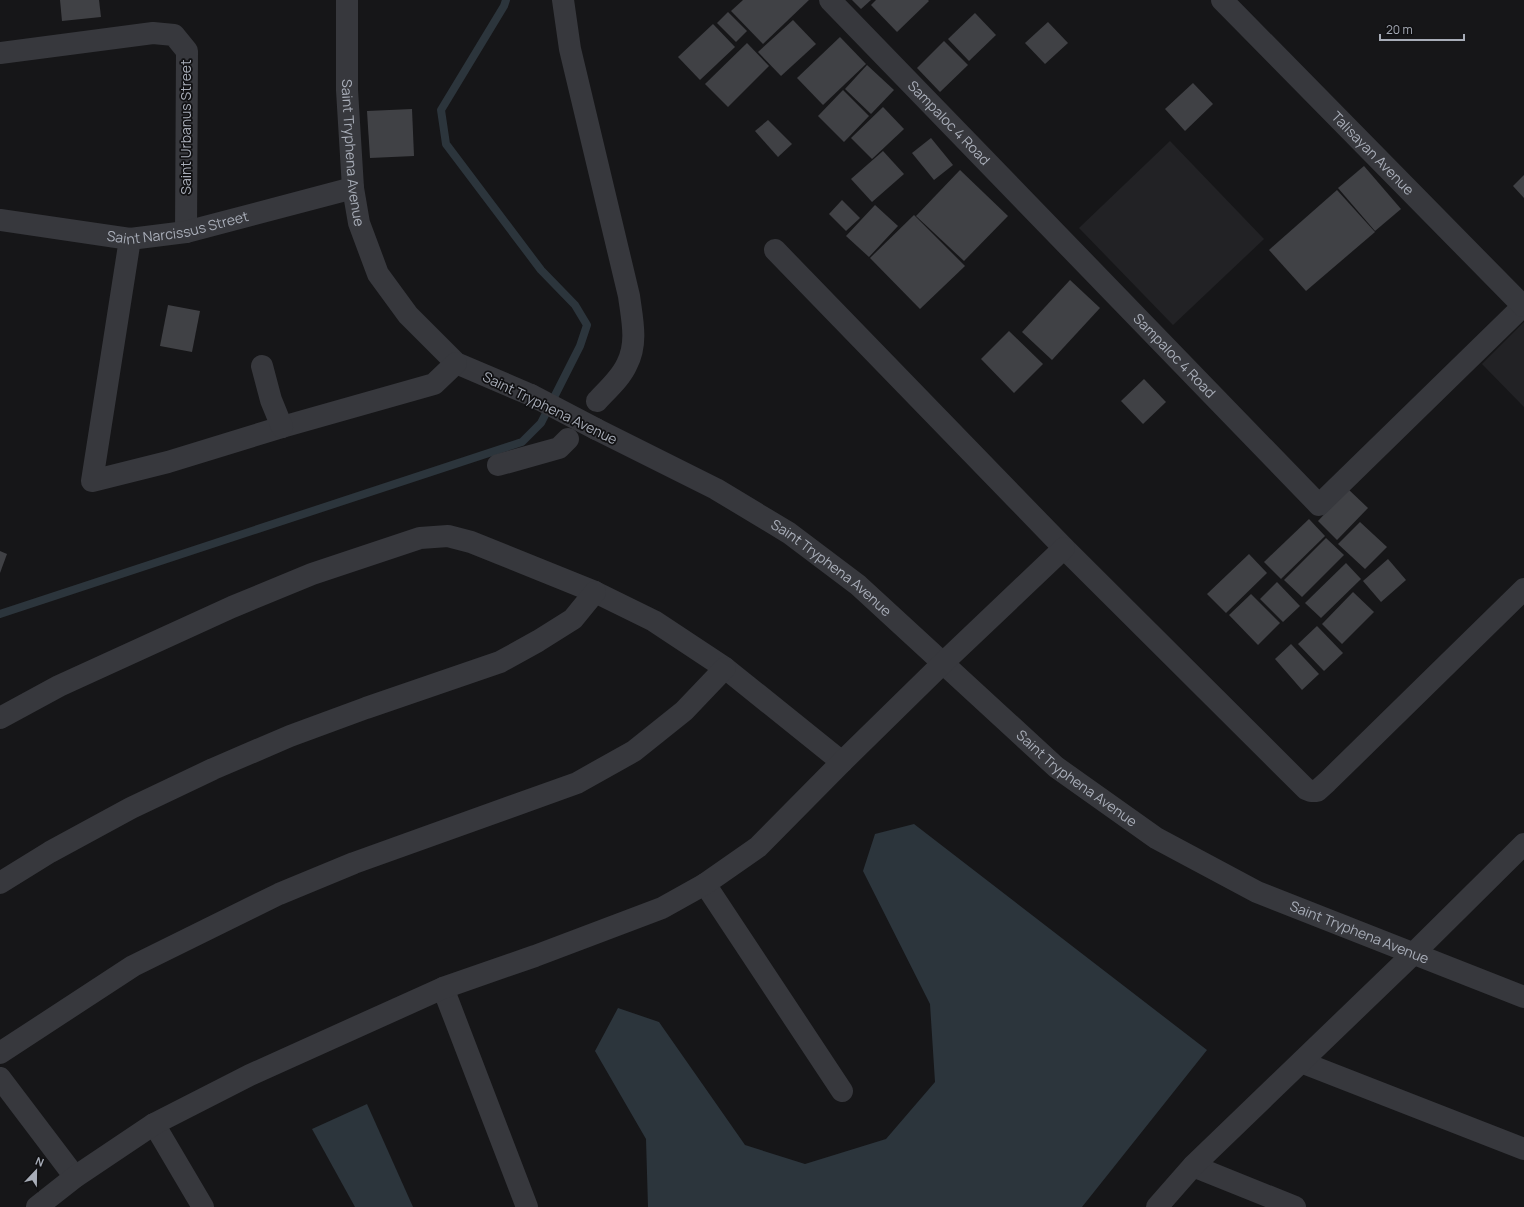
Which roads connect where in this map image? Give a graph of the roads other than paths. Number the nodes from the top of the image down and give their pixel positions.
1 (347, 0) edge
2 (563, 0) edge
3 (830, 0) edge
4 (1222, 0) edge
5 (0, 53) edge
6 (353, 188) junction
7 (0, 220) edge
8 (186, 232) junction
9 (130, 239) junction
10 (775, 250) dead end
11 (1524, 306) edge
12 (456, 363) junction
13 (262, 366) dead end
14 (597, 401) dead end
15 (282, 427) junction
16 (568, 439) dead end
17 (498, 465) dead end
18 (1064, 548) junction
19 (1524, 589) edge
20 (595, 592) junction
21 (943, 663) junction
22 (725, 668) junction
23 (0, 718) edge
24 (842, 762) junction
25 (1524, 844) edge
26 (0, 883) edge
27 (705, 884) junction
28 (1413, 954) junction
29 (443, 988) junction
30 (1524, 997) edge
31 (0, 1052) edge
32 (1300, 1062) junction
33 (0, 1078) edge
34 (842, 1091) dead end
35 (154, 1124) junction
36 (1524, 1150) edge
37 (1193, 1166) junction
38 (75, 1177) junction
39 (37, 1207) edge
40 (203, 1207) edge
41 (527, 1207) edge
42 (1157, 1207) edge
43 (1295, 1207) edge

1 - 6 street, Saint Tryphena Avenue
2 - 14 street
3 - 11 street, Sampaloc 4 Road
4 - 11 street, Talisayan Avenue
5 - 8 street, Saint Urbanus Street
6 - 8 street, Saint Narcissus Street
6 - 12 street, Saint Tryphena Avenue
7 - 9 street, Saint Narcissus Street
8 - 9 street, Saint Narcissus Street
9 - 15 street
10 - 18 street
12 - 15 street
12 - 21 street, Saint Tryphena Avenue, bridge
13 - 15 street
16 - 17 street
18 - 19 street
18 - 21 street
20 - 22 street
20 - 23 street
20 - 26 street
21 - 24 street
21 - 28 street, Saint Tryphena Avenue
22 - 24 street
22 - 31 street
24 - 27 street
25 - 28 street
27 - 29 street
27 - 34 street
28 - 30 street, Saint Tryphena Avenue
28 - 32 street
29 - 35 street
29 - 41 street
32 - 36 street
32 - 37 street
33 - 38 street
35 - 38 street
35 - 40 street
37 - 42 street
37 - 43 street
38 - 39 street

